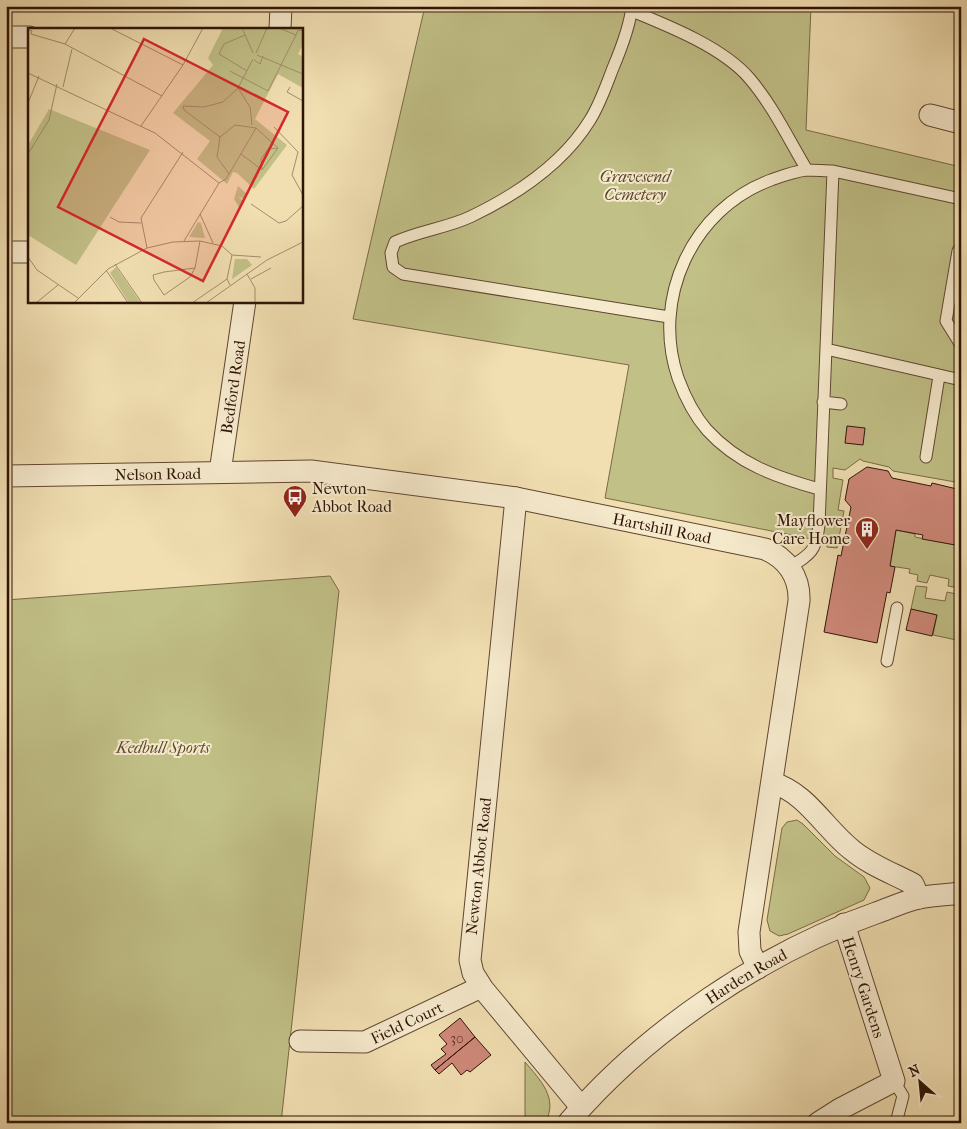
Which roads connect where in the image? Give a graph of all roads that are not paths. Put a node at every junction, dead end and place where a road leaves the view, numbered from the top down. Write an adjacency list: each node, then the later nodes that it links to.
1 (282, 6): 3 (street)
2 (632, 8): 8 (lane); 15 (lane)
3 (280, 28)
4 (6, 37): 5 (street)
5 (28, 37)
6 (930, 115): 7 (street)
7 (961, 123)
8 (807, 170): 9 (lane); 15 (lane)
9 (833, 171): 10 (lane); 17 (lane)
10 (961, 199)
11 (961, 247): 16 (lane)
12 (6, 252): 13 (street)
13 (28, 252)
14 (245, 302): 24 (street, Bedford Road)
15 (669, 317): 26 (lane)
16 (961, 345)
17 (826, 349): 18 (lane); 20 (lane)
18 (939, 376): 19 (lane); 22 (lane)
19 (961, 380)
20 (823, 402): 21 (lane); 26 (lane)
21 (841, 404)
22 (926, 457)
23 (311, 471): 24 (street, Nelson Road); 27 (street, Hartshill Road)
24 (220, 472): 25 (street, Nelson Road)
25 (6, 476)
26 (819, 489): 28 (lane)
27 (516, 498): 28 (street, Hartshill Road); 36 (street, Newton Abbot Road)
28 (790, 567): 31 (street)
29 (897, 608): 30 (lane)
30 (887, 661)
31 (773, 783): 33 (street); 35 (street)
32 (961, 893): 33 (street, Harden Road)
33 (919, 898): 34 (street, Harden Road)
34 (844, 924): 35 (street, Harden Road); 38 (street, Henry Gardens)
35 (758, 968): 39 (street, Harden Road)
36 (481, 987): 37 (street, Field Court); 39 (street, Newton Abbot Road)
37 (300, 1041)
38 (894, 1081): 40 (street); 41 (lane)
39 (575, 1115)
40 (818, 1123)
41 (896, 1123)

